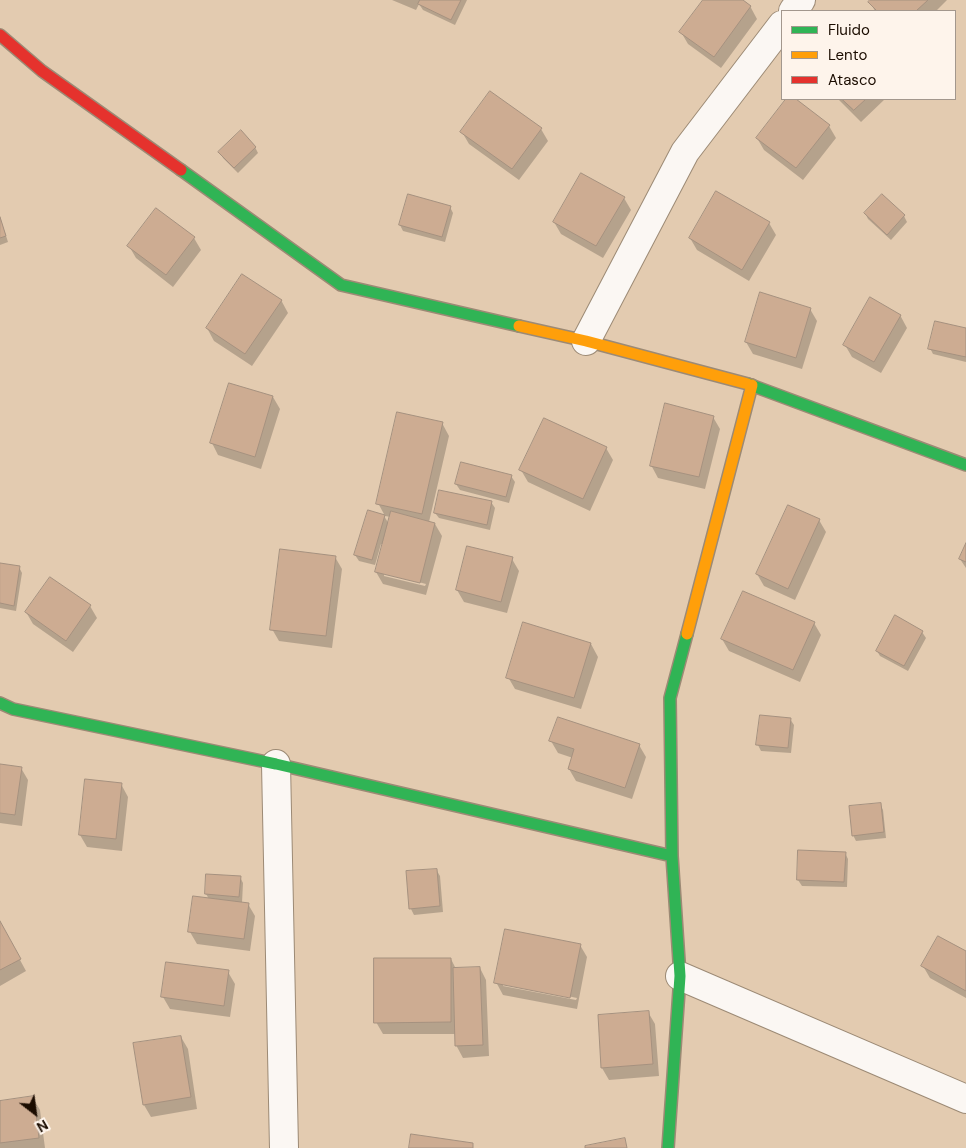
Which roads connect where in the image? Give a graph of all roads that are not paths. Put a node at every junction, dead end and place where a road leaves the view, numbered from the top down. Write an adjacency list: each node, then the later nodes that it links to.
1 (801, 0): 2 (street)
2 (793, 10)
3 (781, 26): 5 (street)
4 (0, 35): 5 (street)
5 (586, 341): 6 (street)
6 (752, 385): 7 (street); 10 (street)
7 (966, 464)
8 (0, 703): 9 (street)
9 (276, 764): 10 (street); 13 (street)
10 (672, 856): 11 (street)
11 (680, 976): 12 (street); 14 (street)
12 (966, 1099)
13 (284, 1148)
14 (668, 1148)

